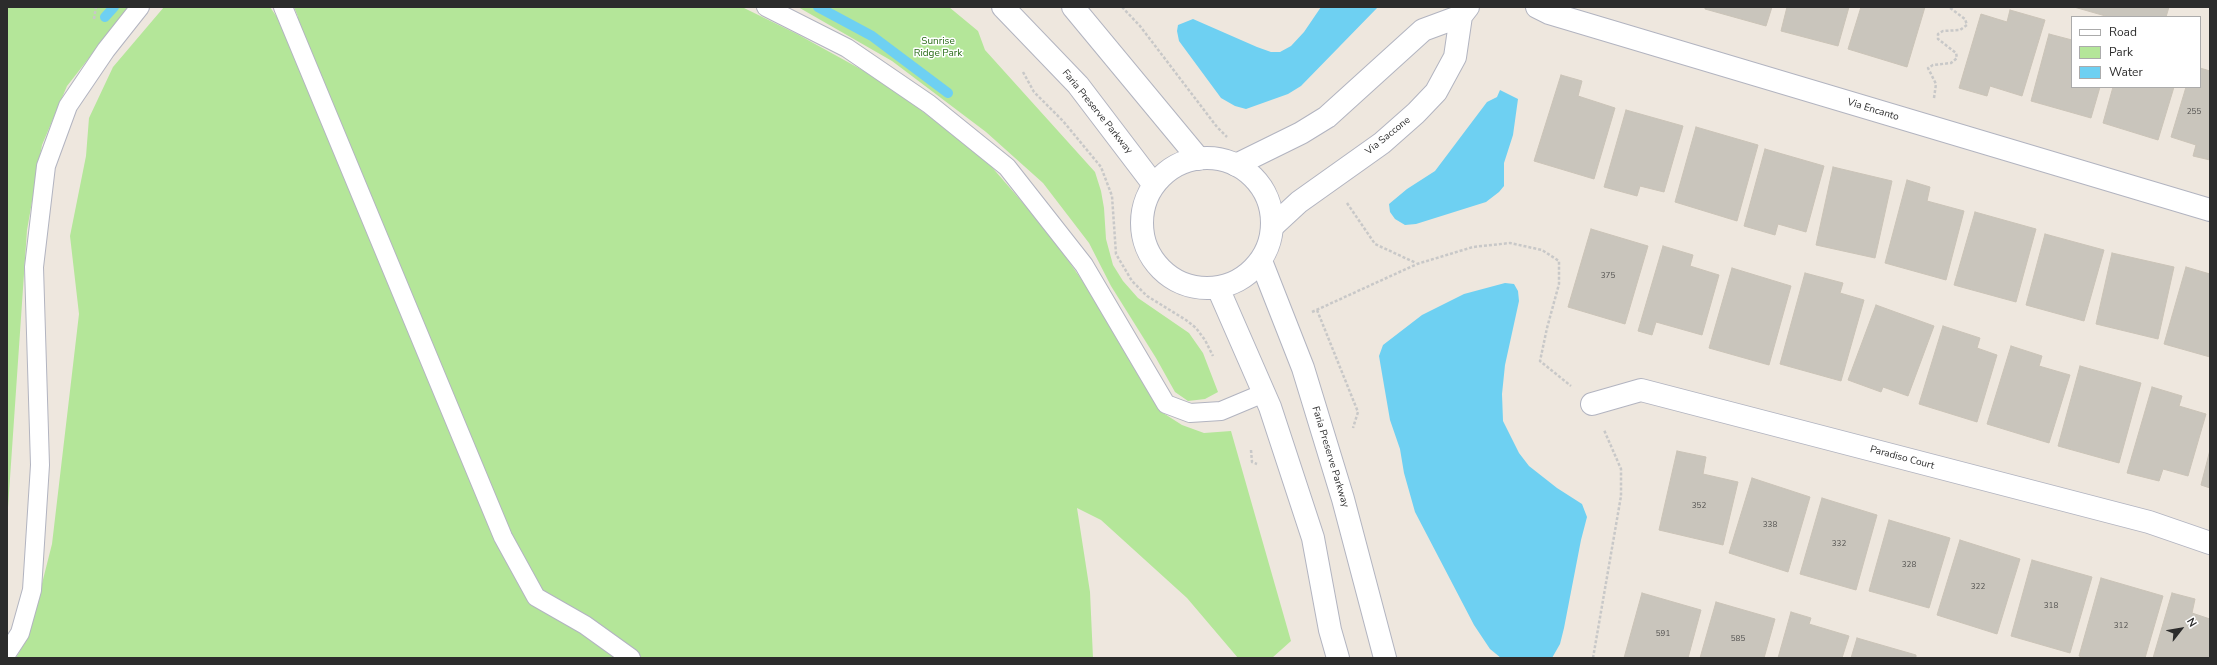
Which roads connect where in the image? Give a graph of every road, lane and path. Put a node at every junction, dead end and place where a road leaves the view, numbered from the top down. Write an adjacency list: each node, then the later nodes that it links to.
1 (140, 7): 29 (lane)
2 (283, 7): 30 (lane)
3 (766, 7): 24 (lane)
4 (1003, 7): 15 (street, Faria Preserve Parkway)
5 (1073, 7): 13 (street)
6 (1122, 7): 12 (path)
7 (1536, 7): 11 (street, Via Encanto)
8 (1949, 7): 11 (path)
9 (1465, 12): 14 (street, Via Saccone); 18 (street, Via Saccone)
10 (1034, 92): 23 (path)
11 (1928, 126): 17 (street, Via Encanto)
12 (1229, 138)
13 (1199, 159): 14 (street); 15 (street)
14 (1236, 165): 18 (street)
15 (1154, 185): 21 (street)
16 (1345, 200): 20 (path)
17 (2210, 210)
18 (1272, 227): 19 (street)
19 (1261, 261): 21 (street); 22 (street, Faria Preserve Parkway)
20 (1417, 264): 22 (path); 25 (path)
21 (1218, 288): 24 (street)
22 (1286, 324): 32 (street, Faria Preserve Parkway)
23 (1214, 358)
24 (1264, 393): 31 (street)
25 (1592, 404): 28 (street, Paradiso Court); 33 (path)
26 (1251, 447): 27 (path)
27 (1252, 462)
28 (2210, 543)
29 (7, 653)
30 (631, 658)
31 (1338, 658)
32 (1385, 658)
33 (1593, 658)

